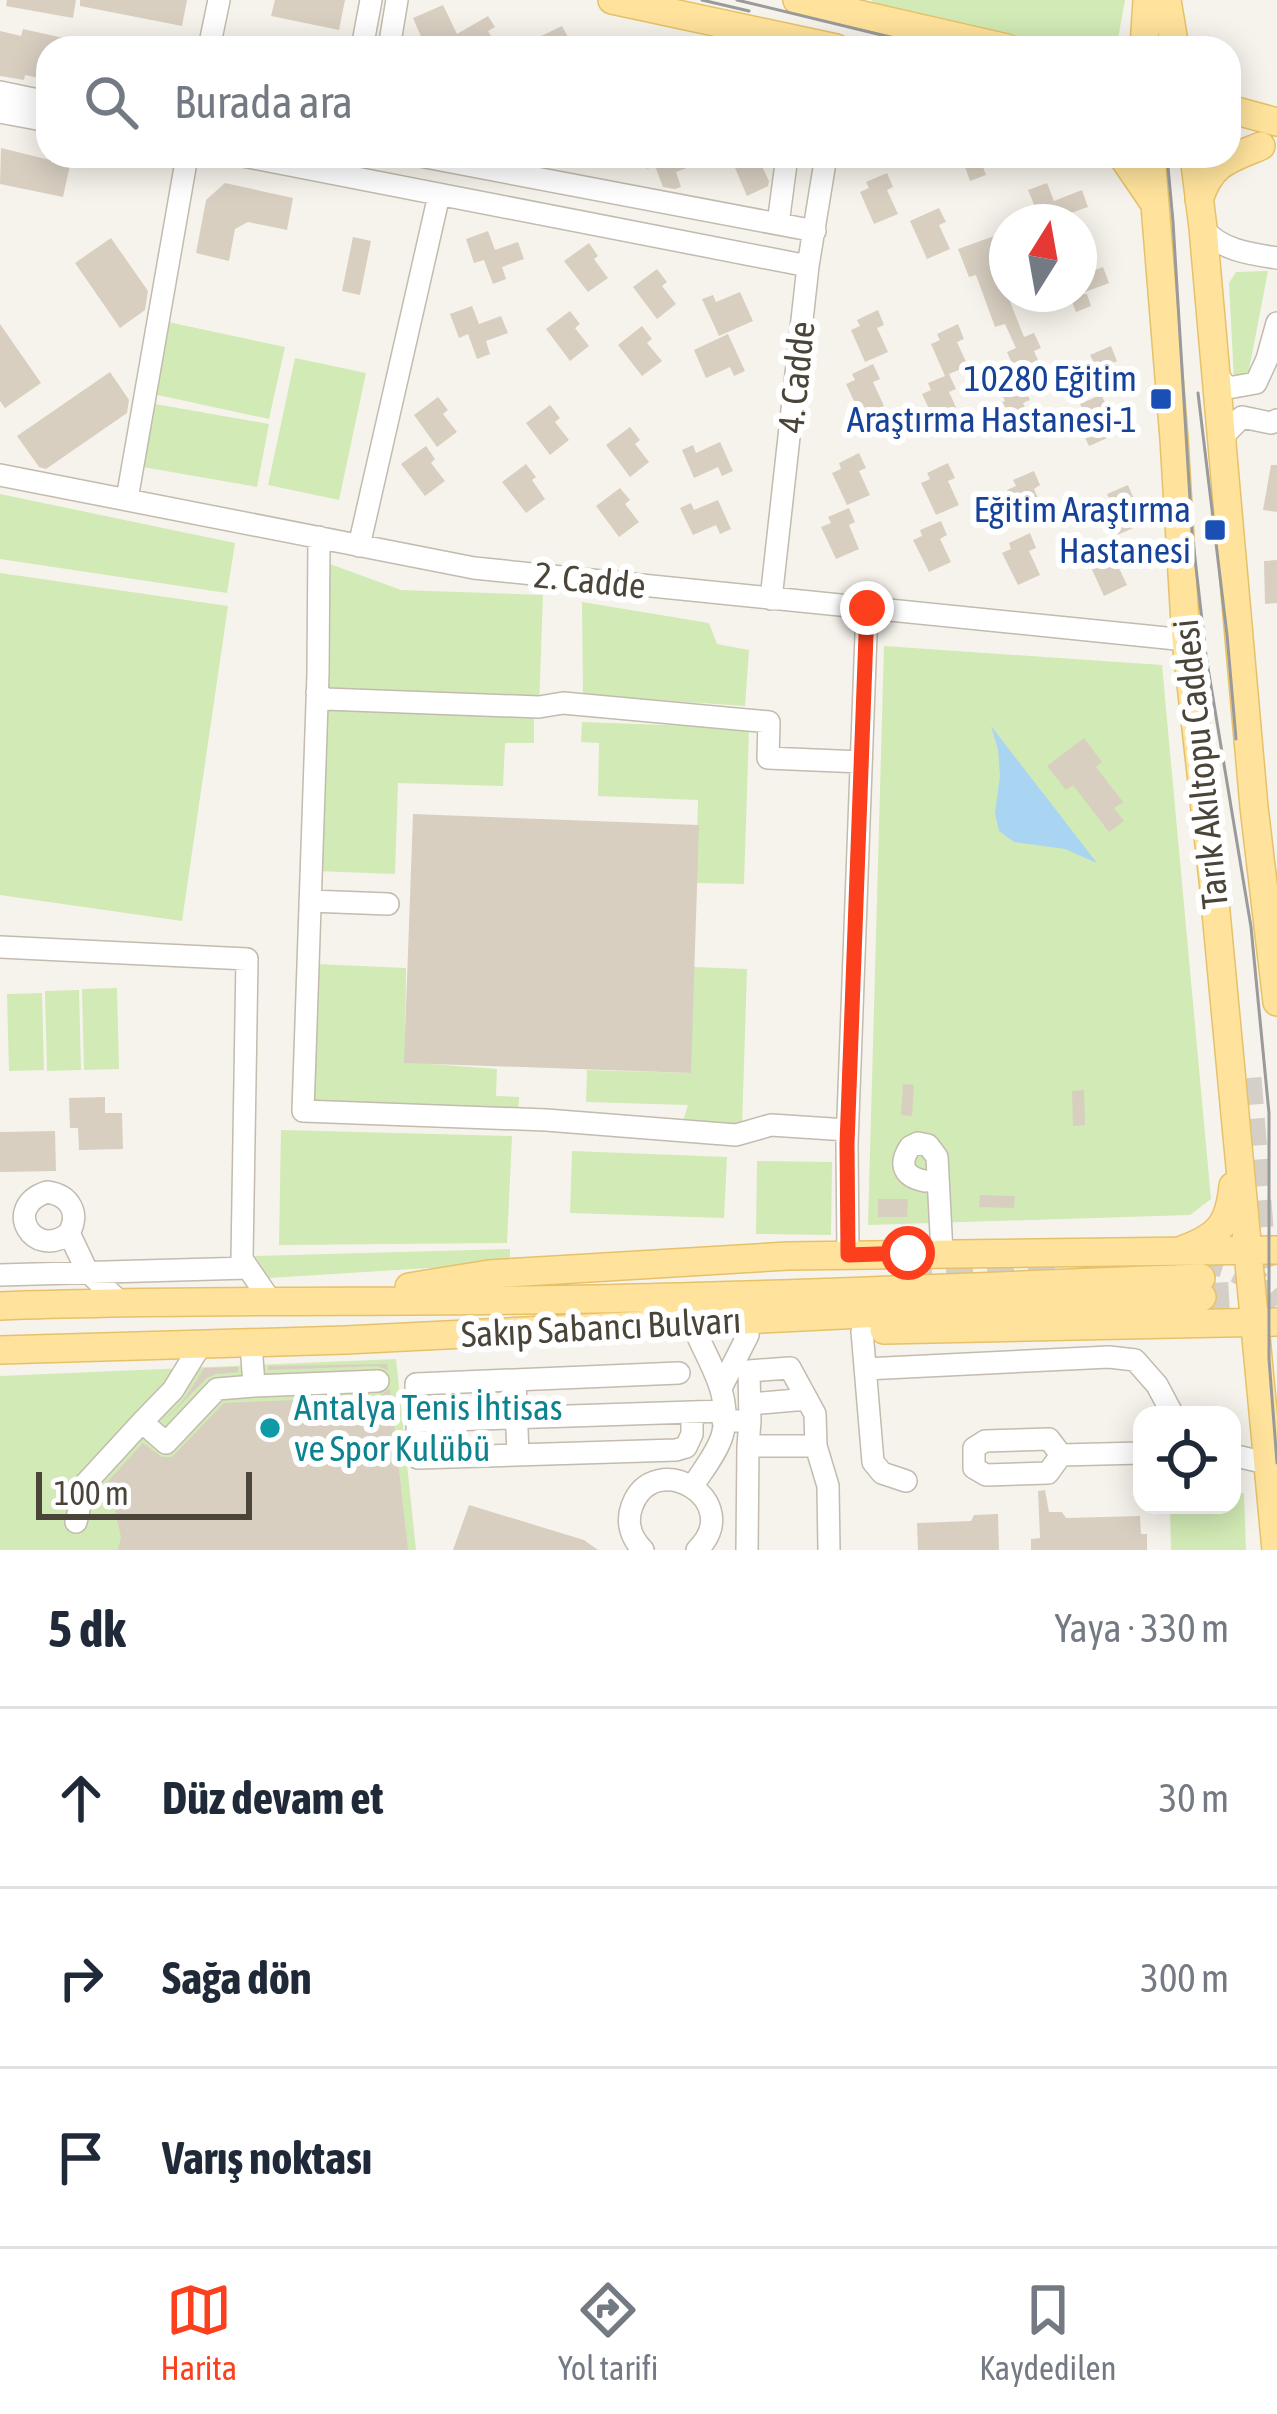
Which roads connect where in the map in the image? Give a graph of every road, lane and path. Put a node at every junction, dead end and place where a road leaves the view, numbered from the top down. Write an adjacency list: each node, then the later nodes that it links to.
1 (219, 0): 8 (street)
2 (371, 0): 9 (street)
3 (397, 0): 10 (street)
4 (612, 0): 11 (main road)
5 (797, 0): 7 (main road)
6 (1153, 3): 14 (main road); 15 (main road); 16 (main road)
7 (847, 6): 12 (street); 13 (main road)
8 (211, 36)
9 (364, 36)
10 (390, 36)
11 (782, 36)
12 (841, 36)
13 (961, 36)
14 (1134, 36)
15 (1146, 36)
16 (1168, 36)
17 (0, 92): 18 (street)
18 (36, 100)
19 (0, 112): 20 (street)
20 (36, 119)
21 (185, 168): 44 (street)
22 (349, 168): 30 (street)
23 (483, 168): 33 (street)
24 (785, 168): 33 (street)
25 (824, 168): 34 (street, 4. Cadde)
26 (1130, 168): 31 (main road)
27 (1151, 168): 31 (main road, Tarık Akıltopu Caddesi)
28 (1195, 168): 32 (main road, Tarık Akıltopu Caddesi)
29 (1216, 168): 32 (main road)
30 (439, 195): 37 (street); 46 (street)
31 (1155, 204): 49 (main road, Tarık Akıltopu Caddesi)
32 (1201, 214): 35 (street); 38 (main road, Tarık Akıltopu Caddesi)
33 (778, 224): 34 (street)
34 (815, 231): 37 (street, 4. Cadde)
35 (1250, 254): 36 (street); 38 (street)
36 (1277, 258)
37 (808, 266): 47 (street, 4. Cadde)
38 (1207, 287): 40 (main road, Tarık Akıltopu Caddesi)
39 (1277, 323): 40 (street)
40 (1214, 372): 42 (main road, Tarık Akıltopu Caddesi)
41 (1277, 419): 42 (street)
42 (1222, 465): 53 (main road, Tarık Akıltopu Caddesi)
43 (0, 475): 44 (street, 2. Cadde)
44 (127, 499): 45 (street, 2. Cadde)
45 (319, 537): 46 (street, 2. Cadde); 50 (street)
46 (359, 546): 47 (street, 2. Cadde)
47 (770, 599): 48 (street, 2. Cadde)
48 (867, 608): 49 (street, 2. Cadde); 52 (street)
49 (1186, 640): 51 (main road, Tarık Akıltopu Caddesi)
50 (317, 692): 52 (street); 55 (street)
51 (1191, 694): 60 (main road); 62 (main road, Tarık Akıltopu Caddesi)
52 (861, 762): 61 (street)
53 (1254, 807): 54 (street); 57 (main road, Tarık Akıltopu Caddesi)
54 (1277, 828)
55 (310, 901): 56 (street); 61 (street)
56 (388, 904)
57 (1273, 916): 59 (main road, Tarık Akıltopu Caddesi)
58 (0, 947): 70 (street)
59 (1277, 1002)
60 (1248, 1078)
61 (848, 1130): 69 (street)
62 (1238, 1140): 66 (main road, Tarık Akıltopu Caddesi); 68 (main road)
63 (925, 1181): 67 (street)
64 (70, 1233): 71 (street)
65 (1277, 1250): 66 (main road)
66 (1247, 1251): 68 (main road); 79 (main road, Tarık Akıltopu Caddesi)
67 (942, 1253): 68 (main road); 69 (main road)
68 (1174, 1253)
69 (848, 1255): 74 (main road)
70 (248, 1268): 71 (street); 76 (street)
71 (87, 1271): 73 (street); 75 (street); 77 (street)
72 (905, 1272): 74 (main road)
73 (0, 1275)
74 (368, 1294): 76 (main road)
75 (120, 1301): 76 (main road, Sakıp Sabancı Bulvarı); 77 (main road, Sakıp Sabancı Bulvarı)
76 (285, 1303): 83 (main road, Sakıp Sabancı Bulvarı)
77 (60, 1304): 78 (main road, Sakıp Sabancı Bulvarı)
78 (0, 1306)
79 (1266, 1322): 80 (main road); 101 (main road)
80 (862, 1330): 81 (main road); 87 (street)
81 (748, 1335): 82 (main road); 92 (street)
82 (698, 1337): 83 (main road); 92 (street)
83 (346, 1340): 85 (main road, Sakıp Sabancı Bulvarı)
84 (202, 1343): 85 (main road, Sakıp Sabancı Bulvarı); 86 (main road, Sakıp Sabancı Bulvarı); 100 (street)
85 (251, 1343): 91 (street)
86 (0, 1350)
87 (865, 1369): 94 (street); 110 (street)
88 (679, 1373): 89 (street)
89 (514, 1380): 98 (street); 99 (street)
90 (379, 1381): 91 (street)
91 (254, 1386): 100 (street)
92 (722, 1386): 97 (street)
93 (807, 1399): 96 (street); 96 (street); 104 (street)
94 (1168, 1406)
95 (692, 1412): 97 (street); 98 (street); 106 (street)
96 (750, 1412): 97 (street); 103 (street)
97 (723, 1416): 111 (street)
98 (516, 1418): 99 (street); 106 (street)
99 (417, 1421): 106 (street)
100 (142, 1422): 112 (street)
101 (1264, 1430): 102 (street); 109 (main road)
102 (1241, 1439)
103 (748, 1446): 104 (street); 115 (street)
104 (815, 1446): 116 (street)
105 (1133, 1453): 107 (street)
106 (518, 1455)
107 (1061, 1455)
108 (1241, 1457): 109 (street)
109 (1266, 1462): 117 (main road)
110 (906, 1481)
111 (693, 1486): 113 (street); 114 (street)
112 (76, 1522)
113 (644, 1550)
114 (697, 1550)
115 (747, 1550)
116 (829, 1550)
117 (1276, 1550)

